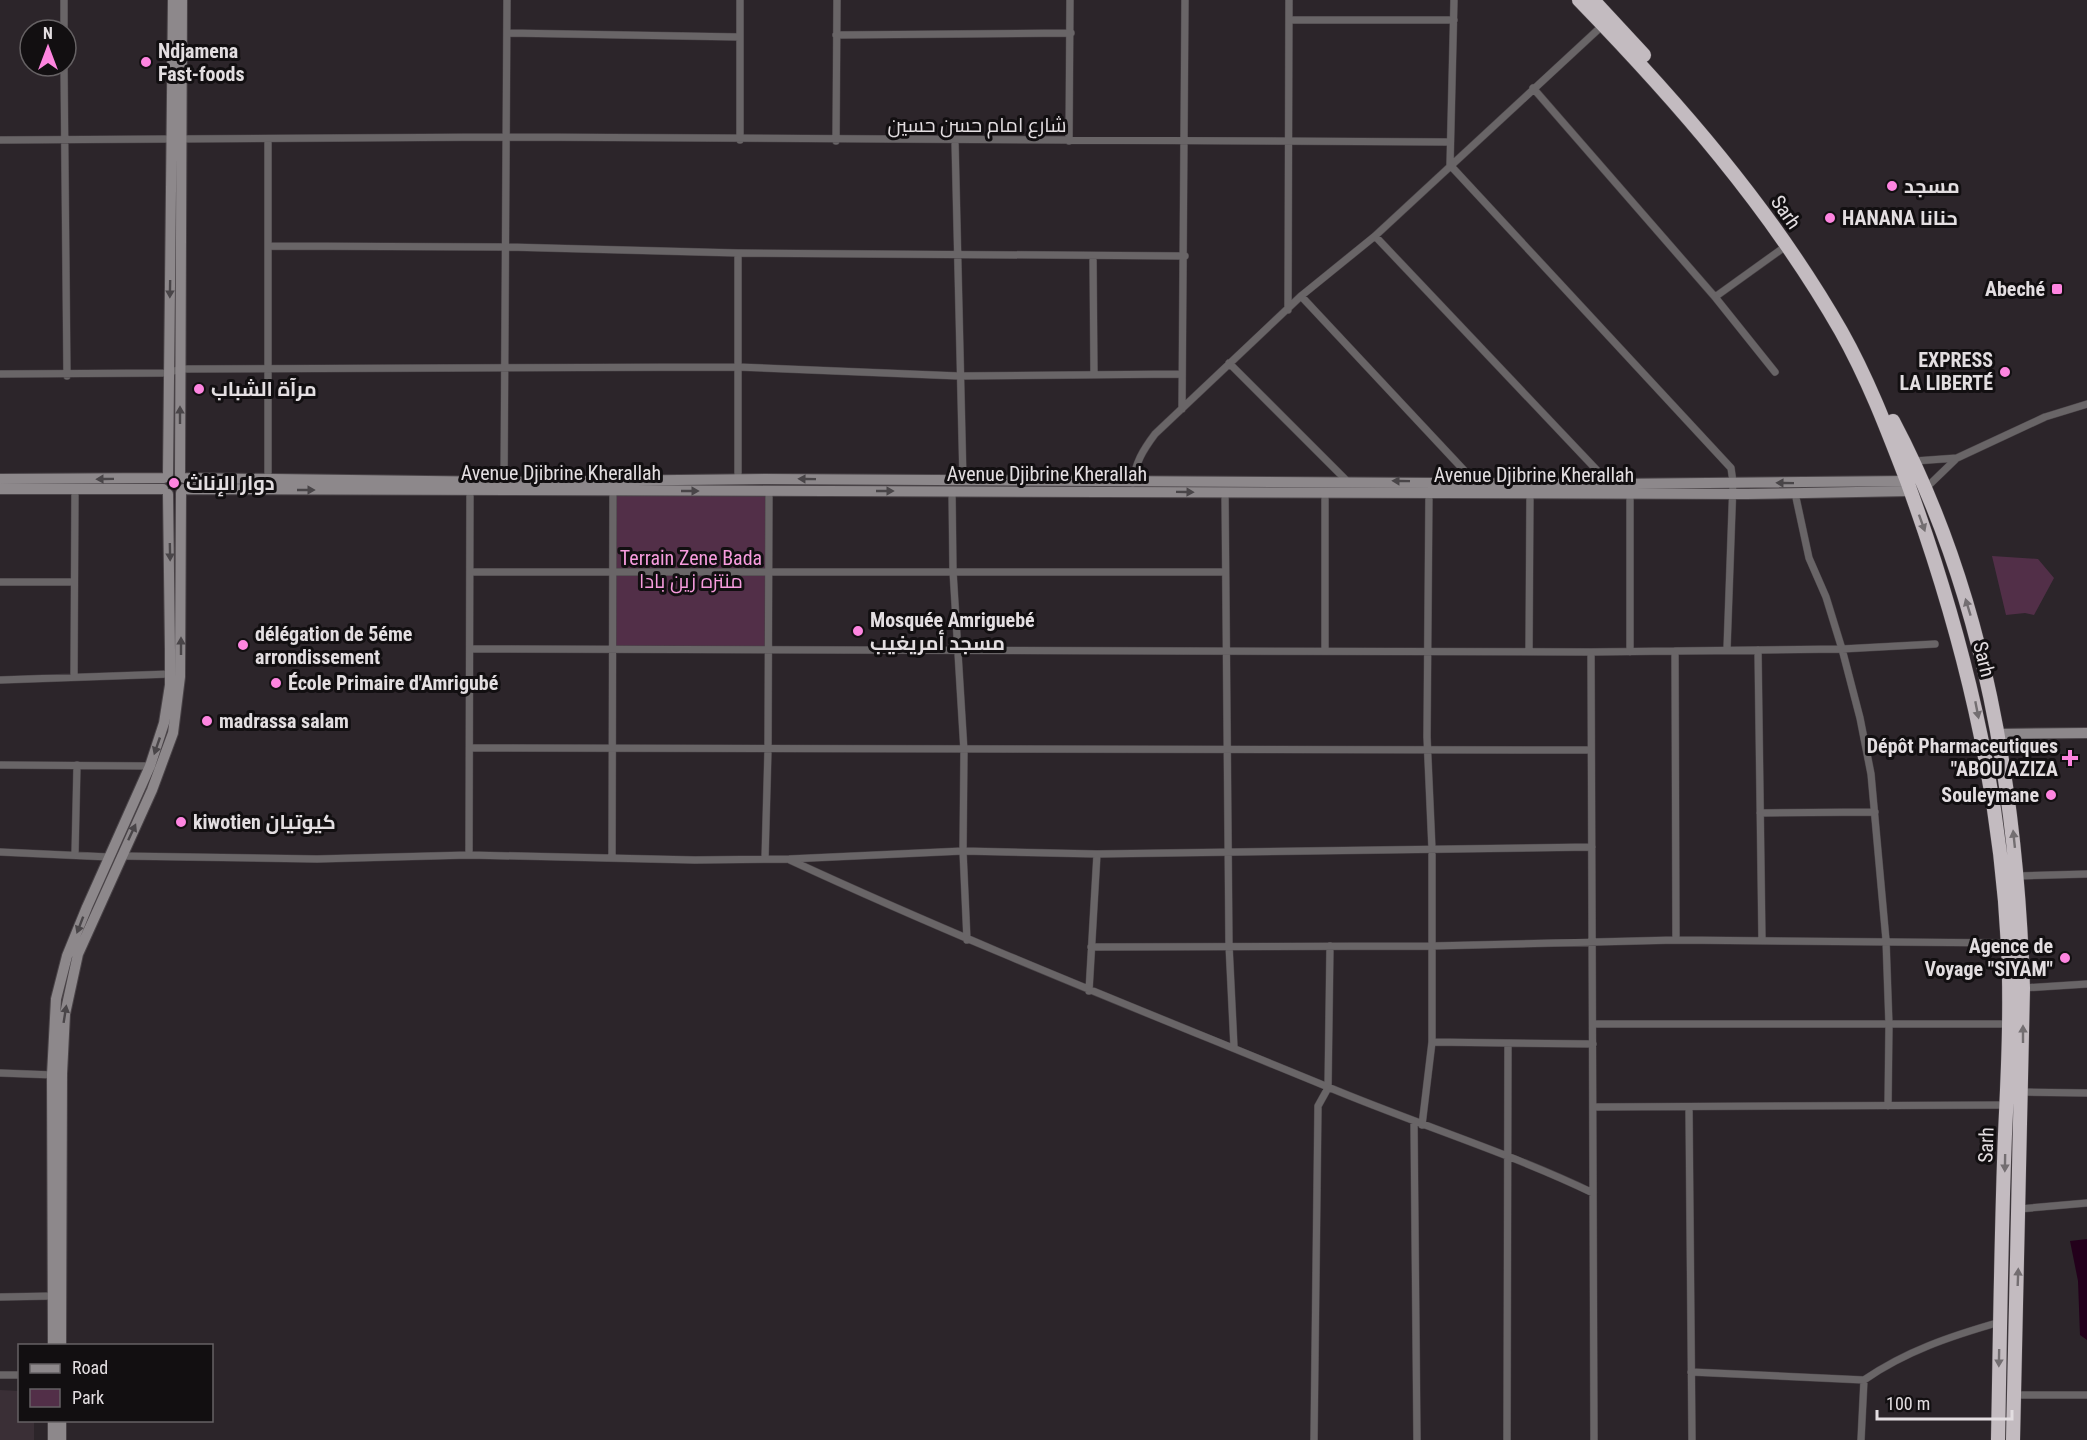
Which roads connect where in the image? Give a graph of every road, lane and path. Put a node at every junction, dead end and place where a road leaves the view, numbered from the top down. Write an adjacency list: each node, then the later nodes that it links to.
1 (64, 0): 13 (street)
2 (173, 0): 25 (street)
3 (182, 0): 25 (street)
4 (507, 0): 17 (street)
5 (740, 0): 20 (street)
6 (837, 0): 19 (street)
7 (1070, 0): 18 (street)
8 (1185, 0): 32 (street)
9 (1289, 0): 14 (street)
10 (1454, 0): 15 (street)
11 (1579, 0): 16 (highway, Sarh)
12 (1593, 0): 62 (highway, Sarh)
13 (64, 18)
14 (1289, 20): 15 (street); 34 (street)
15 (1454, 20): 33 (street)
16 (1603, 25): 22 (street); 38 (highway, Sarh)
17 (507, 33): 20 (street); 23 (street)
18 (1071, 33): 19 (street); 31 (street)
19 (836, 35): 29 (street)
20 (740, 37): 27 (street)
21 (64, 78): 28 (street)
22 (1533, 88): 35 (street); 45 (street)
23 (506, 137): 26 (street, شارع امام حسن حسين); 27 (street, شارع امام حسن حسين); 39 (street)
24 (0, 140): 28 (street, شارع امام حسن حسين)
25 (177, 140): 26 (street, شارع امام حسن حسين); 28 (street, شارع امام حسن حسين); 50 (street); 53 (street, one-way to 53)
26 (268, 140): 37 (street)
27 (740, 140): 29 (street, شارع امام حسن حسين)
28 (63, 141): 57 (street)
29 (836, 141): 30 (street, شارع امام حسن حسين)
30 (955, 141): 31 (street, شارع امام حسن حسين); 41 (street)
31 (1070, 141): 32 (street, شارع امام حسن حسين)
32 (1185, 142): 34 (street, شارع امام حسن حسين); 43 (street)
33 (1449, 142): 34 (street, شارع امام حسن حسين); 35 (street)
34 (1288, 143): 46 (street)
35 (1450, 165): 36 (street); 75 (street)
36 (1375, 236): 44 (street); 71 (street)
37 (268, 246): 39 (street); 51 (street)
38 (1786, 246): 45 (street); 72 (highway, Sarh)
39 (505, 247): 40 (street); 49 (street)
40 (738, 254): 41 (street); 48 (street)
41 (956, 255): 42 (street); 58 (street)
42 (1093, 256): 43 (street); 56 (street)
43 (1185, 256): 54 (street)
44 (1302, 296): 46 (street); 68 (street)
45 (1715, 297): 52 (street)
46 (1288, 310): 47 (street)
47 (1229, 363): 60 (street); 67 (street)
48 (737, 367): 49 (street); 58 (street); 64 (street)
49 (504, 368): 51 (street); 73 (street)
50 (180, 369): 51 (street); 53 (street); 70 (street, one-way to 50)
51 (268, 369): 65 (street)
52 (1775, 372)
53 (168, 374): 57 (street); 69 (street)
54 (1182, 374): 56 (street); 60 (street)
55 (0, 375): 57 (street)
56 (1094, 375): 58 (street)
57 (68, 376)
58 (959, 376): 66 (street)
59 (2087, 404): 61 (street)
60 (1182, 409): 74 (street)
61 (1957, 458): 62 (street); 76 (street)
62 (1915, 461): 76 (highway, Sarh)
63 (0, 479): 69 (street, one-way to 63)
64 (738, 479): 66 (street, Avenue Djibrine Kherallah, one-way to 64); 73 (street, Avenue Djibrine Kherallah)
65 (268, 480): 70 (street, Avenue Djibrine Kherallah); 73 (street, Avenue Djibrine Kherallah)
66 (963, 480): 74 (street, Avenue Djibrine Kherallah)
67 (1347, 481): 68 (street, Avenue Djibrine Kherallah, one-way to 67); 74 (street, Avenue Djibrine Kherallah)
68 (1475, 482): 71 (street, Avenue Djibrine Kherallah)
69 (166, 484): 70 (street); 70 (street); 78 (street); 111 (street, one-way to 111)
70 (182, 484): 81 (street, Avenue Djibrine Kherallah, one-way to 81); 136 (street, one-way to 70)
71 (1610, 484): 75 (street, Avenue Djibrine Kherallah)
72 (1909, 486): 75 (street, Avenue Djibrine Kherallah, one-way to 75); 88 (street, Avenue Djibrine Kherallah); 147 (highway, Sarh, one-way to 147)
73 (504, 487): 79 (street, Avenue Djibrine Kherallah); 81 (street, Avenue Djibrine Kherallah)
74 (1133, 487): 82 (street, Avenue Djibrine Kherallah); 83 (street, Avenue Djibrine Kherallah, one-way to 83)
75 (1733, 487): 87 (street, Avenue Djibrine Kherallah); 88 (street, Avenue Djibrine Kherallah); 102 (street)
76 (1926, 488): 115 (highway, Sarh, one-way to 76)
77 (0, 489): 78 (street)
78 (75, 489): 95 (street)
79 (613, 490): 80 (street, Avenue Djibrine Kherallah, one-way to 80); 92 (street)
80 (769, 490): 82 (street, Avenue Djibrine Kherallah, one-way to 82); 89 (street)
81 (470, 491): 91 (street)
82 (952, 491): 90 (street)
83 (1225, 492): 84 (street, Avenue Djibrine Kherallah); 93 (street)
84 (1325, 492): 85 (street, Avenue Djibrine Kherallah); 101 (street)
85 (1429, 492): 86 (street, Avenue Djibrine Kherallah); 104 (street)
86 (1530, 492): 87 (street, Avenue Djibrine Kherallah); 108 (street)
87 (1630, 493): 110 (street)
88 (1795, 493): 100 (street)
89 (770, 571): 90 (street); 92 (street); 97 (street)
90 (953, 571): 93 (street); 106 (street)
91 (472, 572): 92 (street); 98 (street)
92 (613, 572): 99 (street)
93 (1224, 572): 107 (street)
94 (0, 582): 95 (street)
95 (74, 582): 112 (street)
96 (1935, 644): 100 (street)
97 (768, 648): 99 (street); 106 (street); 120 (street)
98 (471, 649): 99 (street); 116 (street)
99 (613, 649): 117 (street)
100 (1842, 649): 103 (street); 126 (street)
101 (1325, 650): 104 (street); 107 (street)
102 (1727, 650): 103 (street); 105 (street)
103 (1758, 650): 127 (street)
104 (1428, 651): 108 (street); 119 (street)
105 (1675, 651): 110 (street); 143 (street)
106 (958, 652): 107 (street); 122 (street)
107 (1227, 652): 118 (street)
108 (1529, 652): 109 (street)
109 (1591, 652): 110 (street); 121 (street)
110 (1630, 652)
111 (170, 674): 112 (street); 125 (street, one-way to 125)
112 (74, 677): 113 (street)
113 (0, 680)
114 (2087, 733): 115 (street)
115 (1997, 734): 141 (highway, Sarh, one-way to 115)
116 (471, 748): 117 (street); 134 (street)
117 (614, 749): 120 (street); 137 (street)
118 (1228, 749): 119 (street); 122 (street); 132 (street)
119 (1427, 749): 121 (street); 129 (street)
120 (768, 750): 122 (street); 138 (street)
121 (1591, 750): 128 (street)
122 (964, 751): 130 (street)
123 (0, 765): 124 (street)
124 (76, 765): 125 (street); 133 (street)
125 (150, 766): 136 (street)
126 (1875, 812): 127 (street); 144 (street)
127 (1760, 813): 145 (street)
128 (1592, 847): 129 (street); 146 (street)
129 (1432, 849): 132 (street); 150 (street)
130 (963, 851): 135 (street); 139 (street); 142 (street)
131 (0, 852): 133 (street)
132 (1228, 853): 135 (street); 148 (street)
133 (75, 854): 136 (street)
134 (469, 855): 136 (street); 137 (street)
135 (1096, 855): 151 (street)
136 (115, 857): 163 (street)
137 (612, 858): 138 (street)
138 (765, 859): 139 (street)
139 (789, 859): 142 (street)
140 (2087, 874): 141 (street)
141 (2018, 876): 153 (highway, Sarh)
142 (967, 940): 154 (street)
143 (1676, 940): 145 (street); 146 (street)
144 (1886, 940): 145 (street); 147 (street); 157 (street)
145 (1762, 941)
146 (1594, 942): 150 (street); 155 (street)
147 (2008, 943): 156 (highway, Sarh)
148 (1229, 945): 149 (street); 151 (street); 161 (street)
149 (1330, 946): 150 (street); 164 (street)
150 (1432, 946): 158 (street)
151 (1091, 947): 154 (street)
152 (2087, 984): 153 (street)
153 (2023, 988): 165 (highway, Sarh, one-way to 153)
154 (1089, 991): 161 (street)
155 (1593, 1024): 157 (street); 160 (street)
156 (2010, 1024): 157 (street); 167 (highway, Sarh)
157 (1889, 1025): 168 (street)
158 (1432, 1042): 159 (street); 172 (street)
159 (1508, 1044): 160 (street); 173 (street)
160 (1593, 1044): 169 (street)
161 (1234, 1047): 164 (street)
162 (0, 1073): 163 (street)
163 (57, 1074): 177 (street); 181 (street)
164 (1328, 1088): 171 (street); 193 (street)
165 (2023, 1092): 166 (street); 176 (highway, Sarh)
166 (2087, 1093)
167 (2007, 1105): 168 (street); 179 (highway, Sarh, one-way to 179)
168 (1888, 1106): 170 (street)
169 (1593, 1107): 170 (street); 174 (street)
170 (1689, 1108): 182 (street)
171 (1414, 1122): 172 (street); 194 (street)
172 (1422, 1125): 173 (street)
173 (1509, 1158): 174 (street); 190 (street)
174 (1593, 1193): 195 (street)
175 (2087, 1203): 176 (street)
176 (2019, 1209): 186 (highway, Sarh, one-way to 176)
177 (53, 1296): 178 (street); 180 (street)
178 (0, 1297)
179 (2000, 1322): 185 (street); 198 (highway, Sarh, one-way to 198)
180 (53, 1344)
181 (61, 1344)
182 (1691, 1372): 185 (street); 196 (street)
183 (0, 1375): 184 (street)
184 (18, 1375)
185 (1864, 1380): 197 (street)
186 (2014, 1395): 187 (street); 199 (highway, Sarh)
187 (2087, 1395)
188 (53, 1422): 191 (street)
189 (61, 1422): 192 (street)
190 (1506, 1439)
191 (53, 1440)
192 (61, 1440)
193 (1314, 1440)
194 (1417, 1440)
195 (1594, 1440)
196 (1692, 1440)
197 (1861, 1440)
198 (1998, 1440)
199 (2013, 1440)

